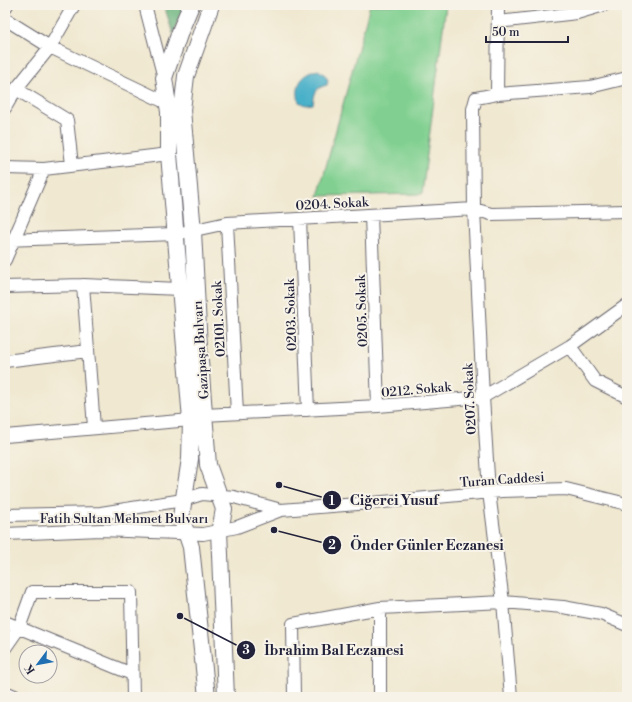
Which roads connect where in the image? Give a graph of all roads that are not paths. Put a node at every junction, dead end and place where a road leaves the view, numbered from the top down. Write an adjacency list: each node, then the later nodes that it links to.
1 (7, 5): 8 (street)
2 (74, 5): 11 (street)
3 (145, 5): 12 (street)
4 (191, 5): 12 (main road, Gazipaşa Bulvarı)
5 (212, 5): 27 (main road, Gazipaşa Bulvarı)
6 (498, 5): 10 (street)
7 (604, 5): 10 (street)
8 (5, 8)
9 (5, 19): 11 (street)
10 (498, 22): 15 (street)
11 (50, 47): 14 (street); 16 (street)
12 (164, 78): 16 (main road, Gazipaşa Bulvarı)
13 (627, 78): 15 (street)
14 (16, 89): 17 (street); 19 (street)
15 (498, 94): 22 (street, 0207. Sokak)
16 (167, 103): 18 (main road, Gazipaşa Bulvarı)
17 (5, 108)
18 (169, 154): 19 (street); 28 (main road, Gazipaşa Bulvarı)
19 (72, 165): 21 (street)
20 (5, 168): 21 (street)
21 (44, 169): 29 (street)
22 (474, 209): 23 (street, 0204. Sokak); 24 (street, 0204. Sokak); 38 (street, 0207. Sokak)
23 (627, 211)
24 (371, 215): 25 (street, 0204. Sokak); 40 (street, 0205. Sokak)
25 (300, 219): 26 (street, 0204. Sokak); 41 (street, 0203. Sokak)
26 (227, 223): 27 (street, 0204. Sokak); 42 (street, 02101. Sokak)
27 (193, 231): 28 (street, 0204. Sokak); 43 (main road, Gazipaşa Bulvarı)
28 (176, 234): 29 (street, 0204. Sokak); 33 (main road, Gazipaşa Bulvarı)
29 (10, 240): 30 (street)
30 (5, 260)
31 (83, 285): 32 (street); 33 (street); 36 (street)
32 (5, 287)
33 (180, 289): 43 (main road, Gazipaşa Bulvarı)
34 (627, 305): 35 (street, 0212. Sokak)
35 (570, 346): 38 (street, 0212. Sokak); 39 (street)
36 (88, 351): 37 (street); 44 (street)
37 (5, 361)
38 (483, 397): 40 (street, 0212. Sokak); 46 (street, 0207. Sokak)
39 (627, 397)
40 (378, 406): 41 (street, 0212. Sokak)
41 (308, 410): 42 (street, 0212. Sokak)
42 (237, 413): 43 (street, 0212. Sokak)
43 (198, 418): 44 (street, 0212. Sokak); 47 (main road, Gazipaşa Bulvarı); 48 (main road, Gazipaşa Bulvarı)
44 (94, 427): 45 (street, 0212. Sokak)
45 (5, 436)
46 (489, 492): 49 (street, Turan Caddesi); 50 (street, Turan Caddesi); 55 (street, 0207. Sokak)
47 (219, 496): 48 (street, Fatih Sultan Mehmet Bulvarı); 50 (street, Fatih Sultan Mehmet Bulvarı); 52 (main road, Gazipaşa Bulvarı)
48 (183, 500): 51 (street, Fatih Sultan Mehmet Bulvarı); 53 (main road, Gazipaşa Bulvarı)
49 (627, 504)
50 (281, 510): 52 (street, Fatih Sultan Mehmet Bulvarı)
51 (5, 516)
52 (219, 532): 53 (street, Fatih Sultan Mehmet Bulvarı); 66 (main road, Gazipaşa Bulvarı)
53 (185, 533): 54 (street, Fatih Sultan Mehmet Bulvarı); 65 (main road, Gazipaşa Bulvarı)
54 (5, 534)
55 (503, 602): 56 (street); 58 (street); 69 (street, 0207. Sokak)
56 (380, 608): 67 (street); 68 (street)
57 (5, 622): 59 (street)
58 (627, 625)
59 (19, 628): 60 (street); 61 (street); 61 (street)
60 (5, 648)
61 (132, 674): 64 (street)
62 (5, 692): 63 (street)
63 (18, 697)
64 (133, 697)
65 (207, 697)
66 (226, 697)
67 (294, 697)
68 (380, 697)
69 (511, 697)

